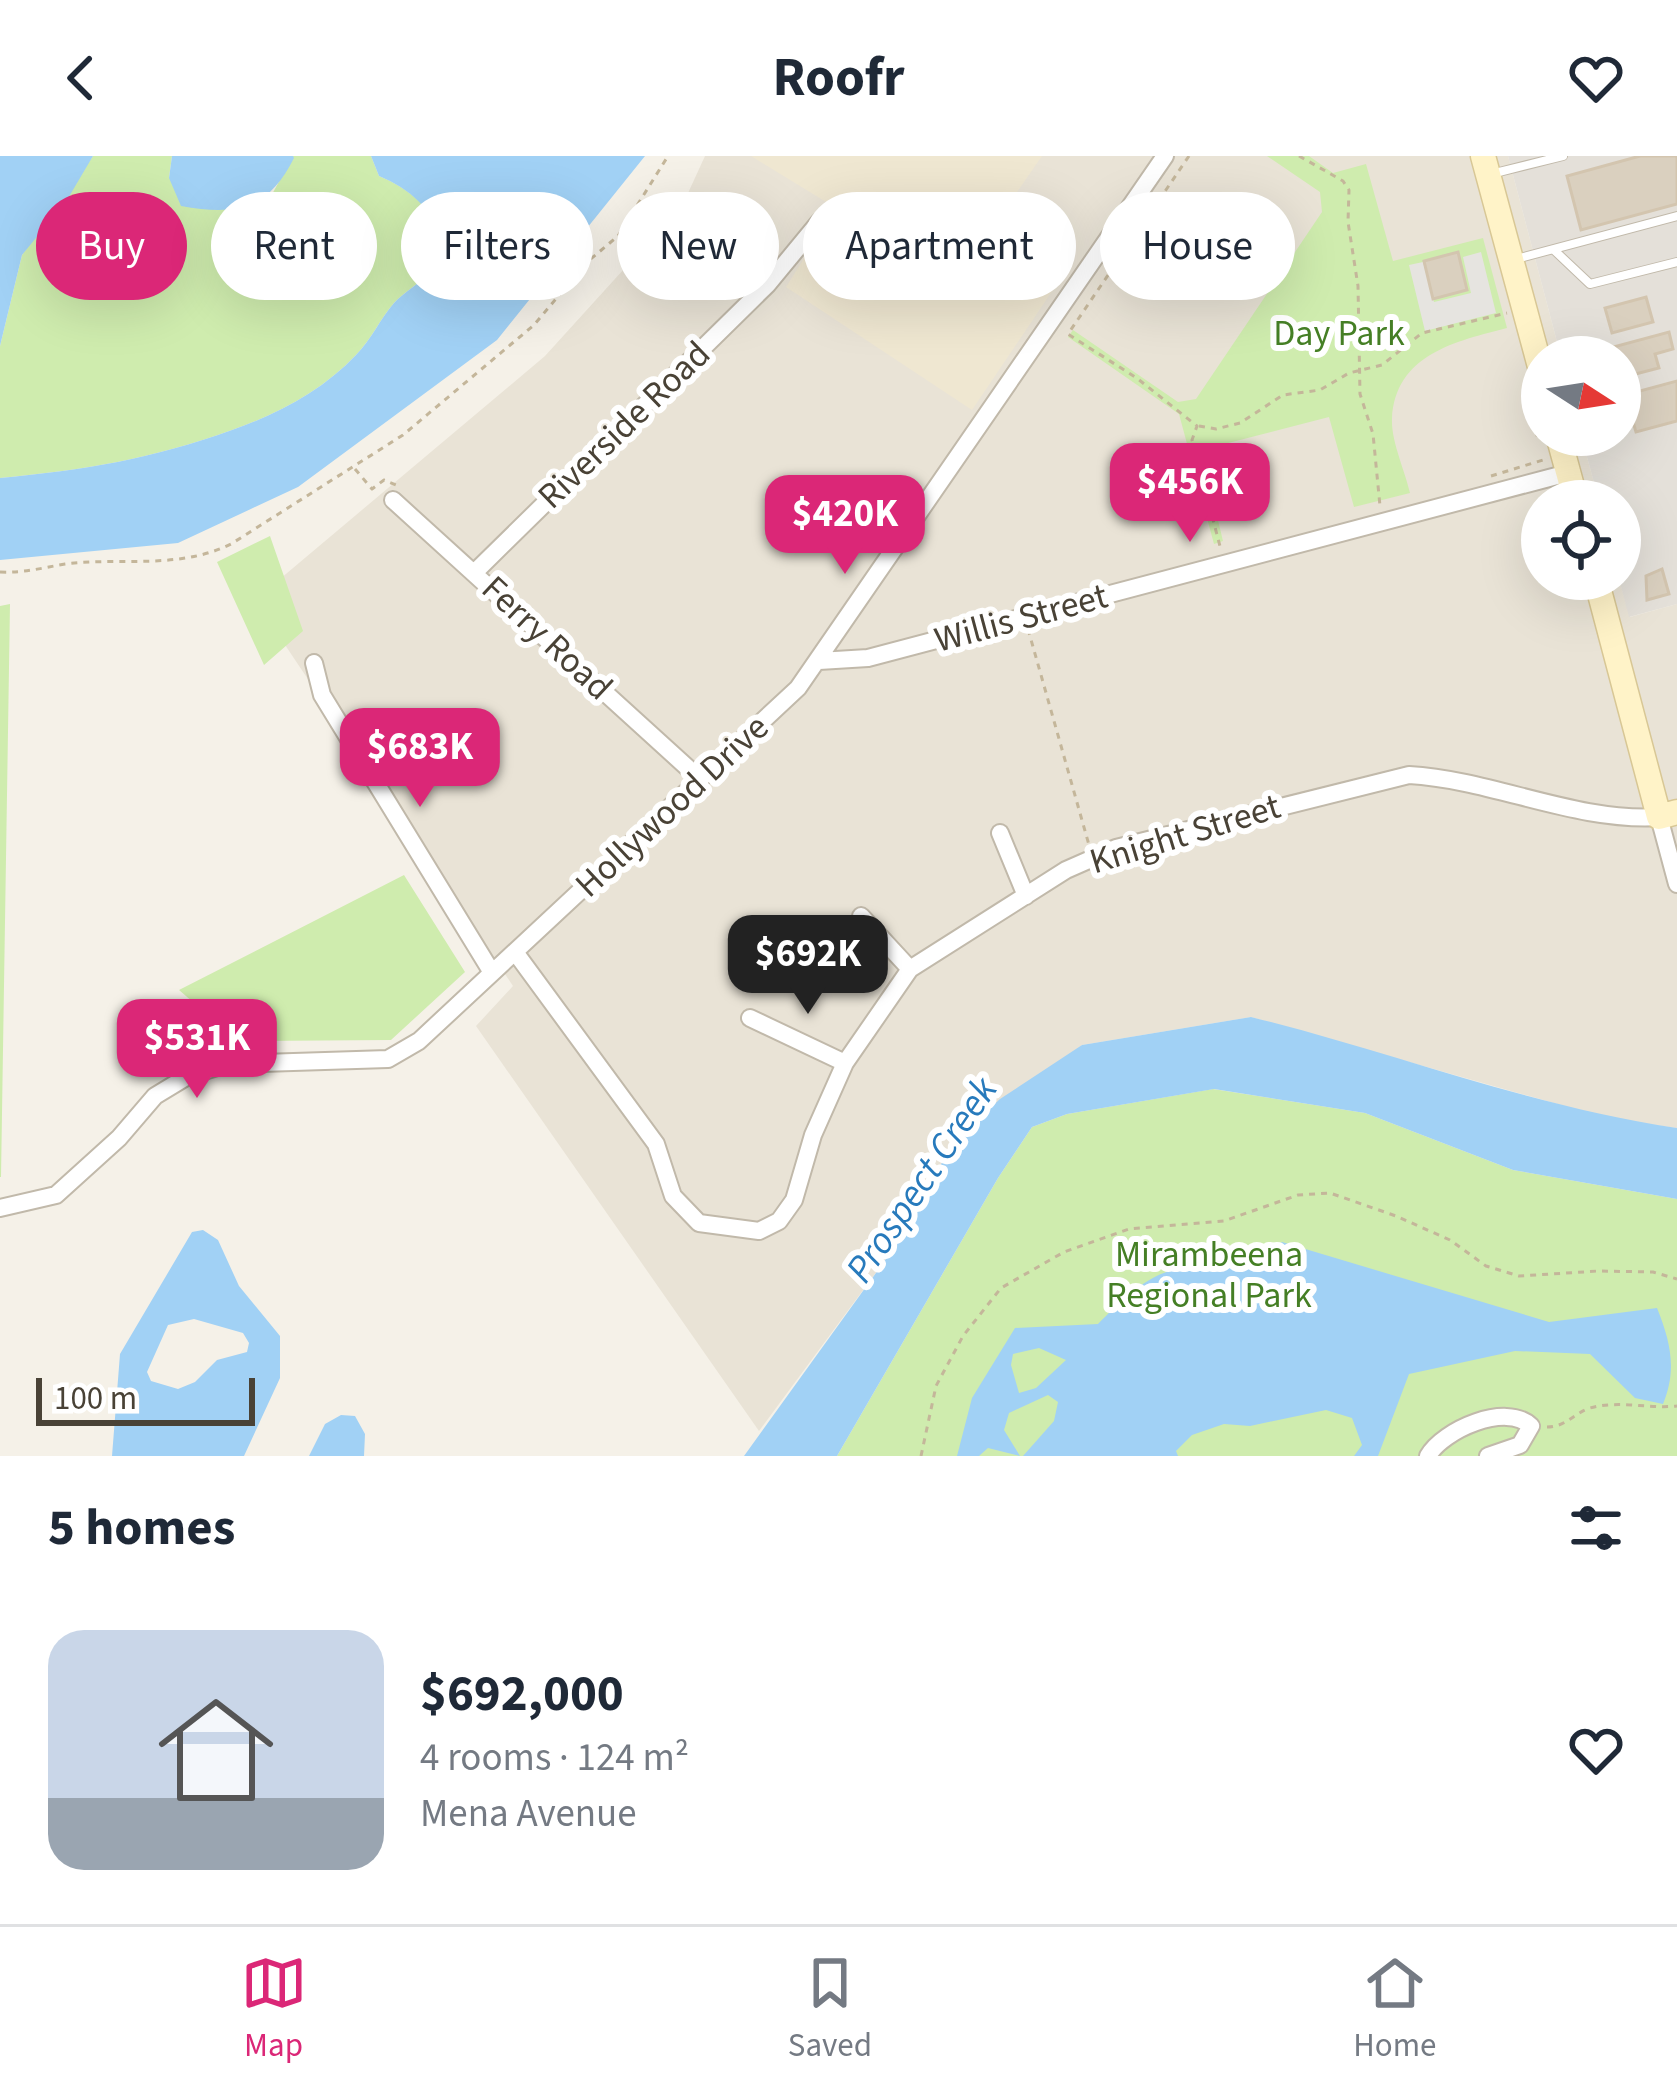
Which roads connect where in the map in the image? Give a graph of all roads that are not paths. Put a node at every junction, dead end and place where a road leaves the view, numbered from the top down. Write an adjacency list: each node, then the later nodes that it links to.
1 (1166, 156): 16 (street, Hollywood Drive)
2 (1563, 156): 3 (lane)
3 (1486, 165): 7 (street)
4 (1677, 216): 6 (lane)
5 (803, 241): 14 (street, Riverside Road)
6 (1553, 249): 7 (lane); 8 (lane)
7 (1511, 260): 9 (street)
8 (1677, 262)
9 (1532, 336)
10 (1564, 456): 11 (street)
11 (1568, 473): 12 (street); 16 (street, Willis Street)
12 (1570, 480)
13 (393, 500): 14 (street, Ferry Road)
14 (475, 572): 18 (street, Ferry Road)
15 (1602, 600): 19 (street)
16 (819, 661): 18 (street, Hollywood Drive)
17 (314, 663): 26 (street)
18 (700, 778): 24 (street, Hollywood Drive)
19 (1668, 815): 21 (street); 22 (street, Knight Street)
20 (1000, 833): 22 (street)
21 (1677, 884)
22 (1026, 896): 25 (street, Knight Street)
23 (861, 916): 25 (street)
24 (515, 952): 26 (street, Hollywood Drive); 28 (street, Knight Street)
25 (910, 969): 28 (street, Knight Street)
26 (491, 971): 29 (street, Hollywood Drive)
27 (749, 1018): 28 (street)
28 (845, 1063)
29 (0, 1208)
30 (1428, 1456): 31 (street)
31 (1488, 1456)

